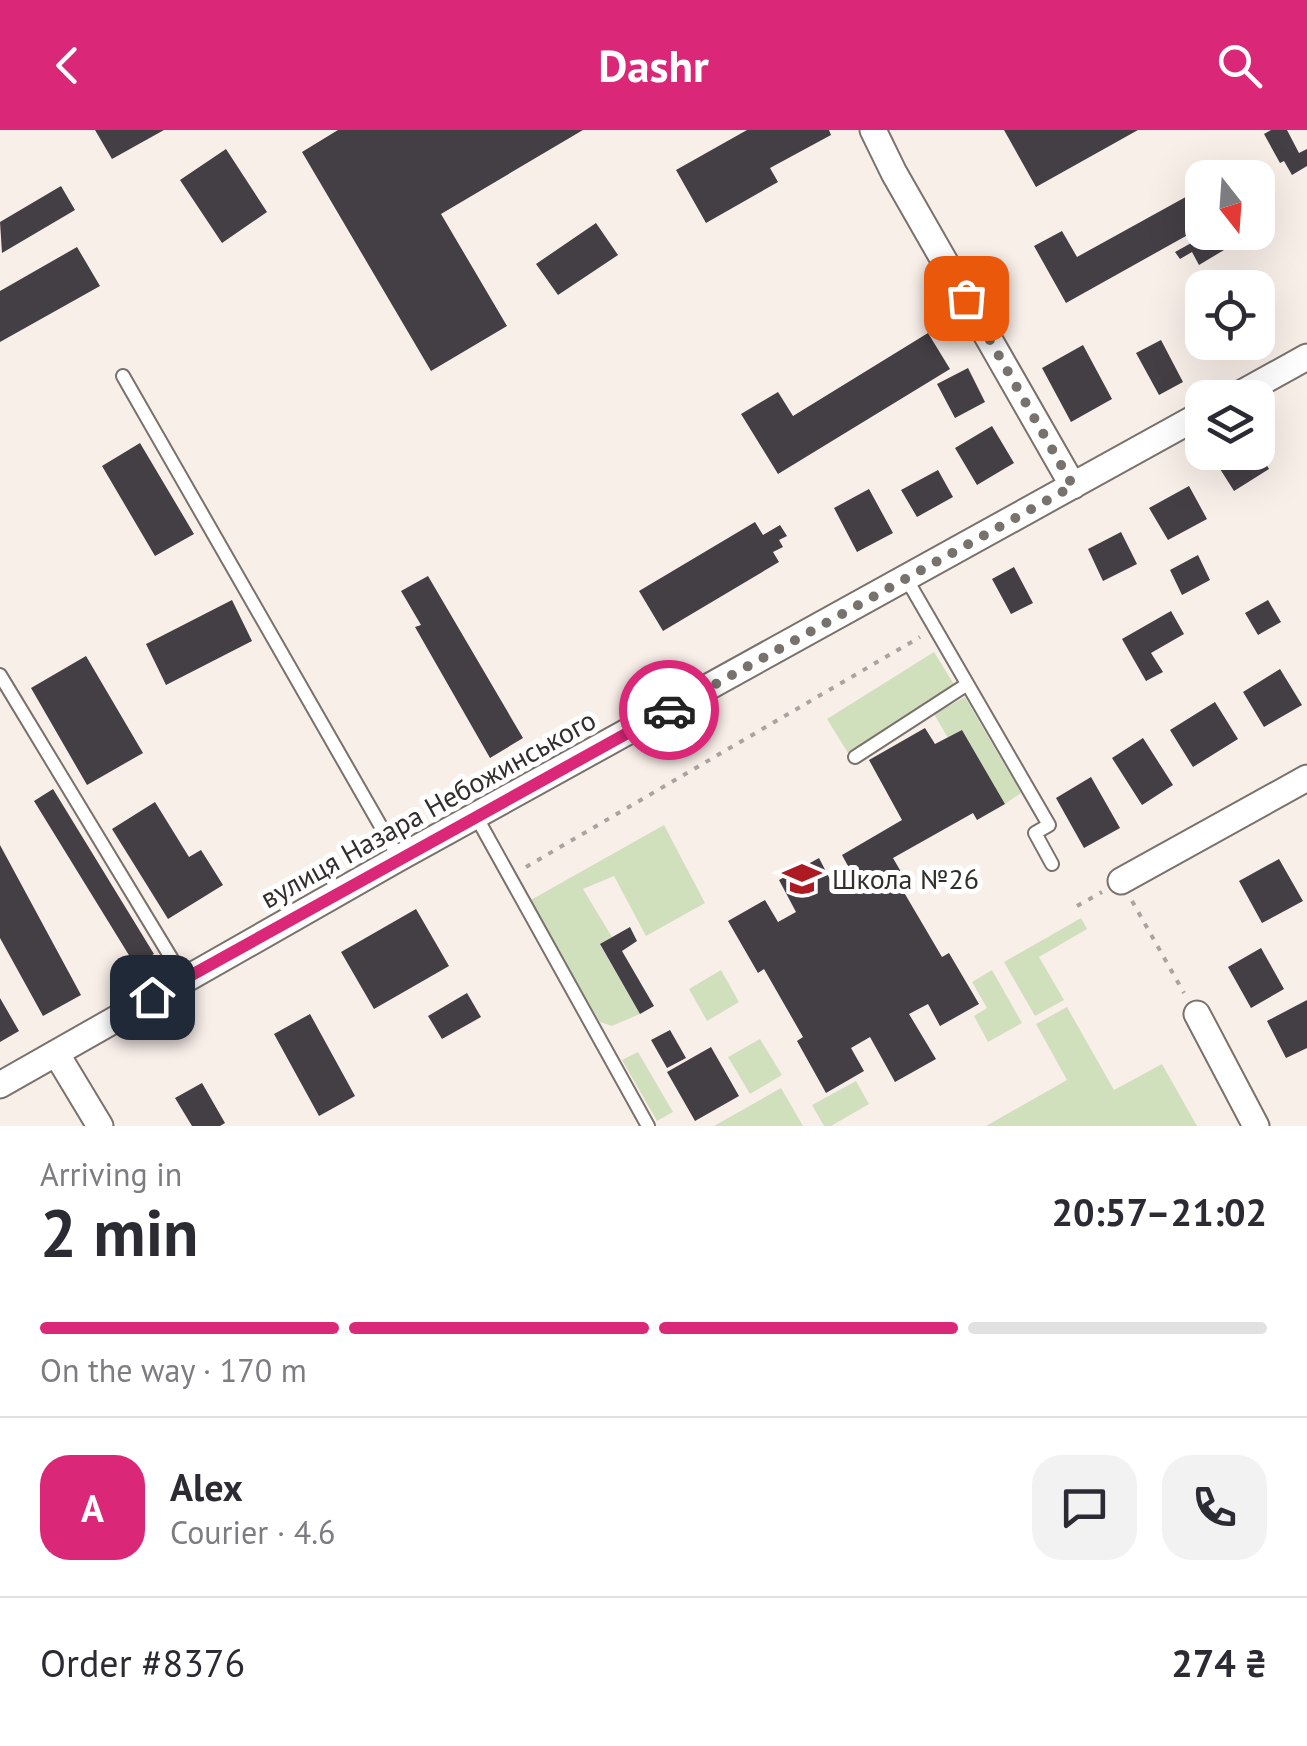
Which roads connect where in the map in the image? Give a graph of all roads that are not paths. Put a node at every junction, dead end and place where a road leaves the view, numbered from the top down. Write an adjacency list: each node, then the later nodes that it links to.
1 (873, 130): 6 (street)
2 (1307, 356): 4 (street)
3 (123, 376): 13 (lane)
4 (1265, 380)
5 (1185, 423): 6 (street, вулиця Назара Небожинського)
6 (1073, 486): 7 (street, вулиця Назара Небожинського)
7 (906, 578): 9 (lane); 12 (street, вулиця Назара Небожинського)
8 (0, 675): 16 (lane)
9 (966, 685): 10 (lane); 14 (lane)
10 (855, 756)
11 (1307, 778): 15 (street)
12 (476, 818): 13 (street, вулиця Назара Небожинського); 21 (lane)
13 (399, 858): 16 (street, вулиця Назара Небожинського)
14 (1052, 864)
15 (1121, 881)
16 (184, 979): 18 (street, вулиця Назара Небожинського)
17 (1196, 1014): 22 (street)
18 (56, 1053): 19 (street, вулиця Назара Небожинського); 20 (street)
19 (0, 1085)
20 (100, 1126)
21 (648, 1126)
22 (1256, 1126)

